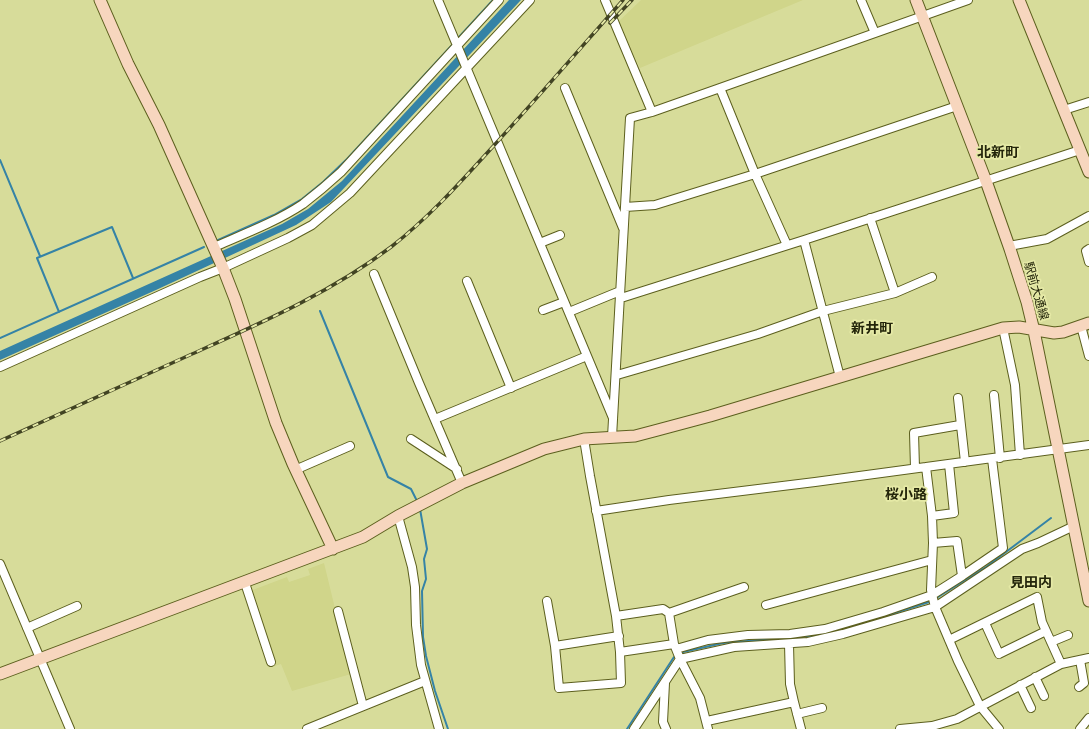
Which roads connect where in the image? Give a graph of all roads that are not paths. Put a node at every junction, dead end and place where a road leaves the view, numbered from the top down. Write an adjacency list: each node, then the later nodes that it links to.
1 (100, 0): 33 (street)
2 (438, 0): 12 (street)
3 (498, 0): 12 (street)
4 (530, 0): 13 (street)
5 (605, 0): 19 (street)
6 (861, 0): 11 (street)
7 (916, 0): 10 (street, 駅前大通線)
8 (966, 0): 10 (street)
9 (1019, 0): 18 (street)
10 (923, 16): 11 (street); 17 (street, 駅前大通線)
11 (875, 33): 15 (street)
12 (457, 47): 13 (street); 33 (street)
13 (466, 67): 30 (street); 36 (street)
14 (565, 88): 27 (street)
15 (720, 88): 19 (street); 22 (street)
16 (1089, 102): 18 (street)
17 (957, 106): 22 (street); 23 (street, 駅前大通線)
18 (1064, 110): 20 (street)
19 (652, 112): 24 (street)
20 (1080, 150): 21 (street); 23 (street)
21 (1089, 172)
22 (755, 174): 24 (street); 31 (street)
23 (986, 181): 26 (street); 32 (street, 駅前大通線)
24 (625, 207): 27 (street)
25 (1089, 216): 32 (street)
26 (870, 218): 29 (street); 40 (street)
27 (624, 231): 41 (street)
28 (560, 235): 30 (street)
29 (804, 240): 31 (street); 44 (street)
30 (540, 243): 42 (street)
31 (787, 245): 41 (street)
32 (1009, 246): 48 (street, 駅前大通線)
33 (214, 248): 36 (street)
34 (1089, 249): 35 (street)
35 (1089, 262)
36 (222, 267): 51 (street); 73 (street)
37 (374, 274): 58 (street)
38 (932, 277): 40 (street)
39 (468, 281): 54 (street)
40 (895, 293): 44 (street)
41 (620, 294): 45 (street); 52 (street)
42 (564, 302): 43 (street); 45 (street)
43 (543, 310)
44 (823, 311): 52 (street); 53 (street)
45 (569, 312): 49 (street)
46 (1085, 324): 48 (street); 50 (street)
47 (1003, 328): 48 (street); 53 (street); 66 (street)
48 (1034, 331): 65 (street, 駅前大通線)
49 (587, 356): 54 (street); 57 (street)
50 (1089, 356)
51 (0, 367)
52 (617, 375): 57 (street)
53 (840, 377): 60 (street)
54 (511, 388): 58 (street)
55 (994, 394): 67 (street)
56 (958, 398): 59 (street)
57 (614, 418): 60 (street)
58 (435, 419): 72 (street)
59 (960, 425): 68 (street); 71 (street)
60 (612, 437): 62 (street)
61 (411, 439): 72 (street)
62 (584, 439): 74 (street); 75 (street)
63 (1089, 445): 65 (street)
64 (350, 446): 73 (street)
65 (1058, 449): 66 (street); 78 (street, 駅前大通線)
66 (1020, 454): 67 (street)
67 (996, 458): 68 (street); 83 (street)
68 (965, 462): 69 (street)
69 (949, 464): 70 (street); 77 (street)
70 (926, 467): 71 (street); 77 (street)
71 (915, 468): 75 (street)
72 (457, 469): 74 (street)
73 (295, 470): 80 (street)
74 (462, 483): 76 (street)
75 (596, 511): 94 (street)
76 (398, 516): 80 (street); 114 (street)
77 (932, 516): 79 (street)
78 (1074, 526): 88 (street, 駅前大通線); 91 (street)
79 (932, 543): 81 (street); 83 (street)
80 (333, 549): 84 (street)
81 (932, 560): 86 (street); 89 (street)
82 (0, 564): 96 (street)
83 (962, 576): 86 (street)
84 (245, 582): 106 (street); 110 (street)
85 (744, 587): 93 (street)
86 (932, 595): 91 (street); 104 (street)
87 (547, 601): 103 (street)
88 (1089, 601)
89 (766, 605)
90 (77, 606): 96 (street)
91 (935, 607): 100 (street); 102 (street)
92 (338, 611): 120 (street)
93 (669, 613): 94 (street); 104 (street)
94 (616, 616): 99 (street)
95 (985, 623): 97 (street); 97 (street); 100 (street)
96 (27, 628): 106 (street)
97 (1046, 631): 101 (street)
98 (1068, 635): 101 (street)
99 (619, 636): 103 (street); 105 (street)
100 (949, 640): 121 (street)
101 (1051, 642): 111 (street)
102 (788, 644): 108 (street); 119 (street)
103 (556, 646): 105 (street)
104 (675, 646): 105 (street); 108 (street)
105 (620, 652)
106 (40, 658): 112 (street); 127 (street)
107 (1089, 658): 109 (street)
108 (680, 659): 115 (street); 126 (street)
109 (1080, 660): 111 (street); 117 (street)
110 (271, 662)
111 (1061, 664): 113 (street)
112 (0, 674)
113 (1035, 677): 116 (street); 118 (street)
114 (425, 681): 120 (street); 129 (street)
115 (665, 682): 130 (street); 131 (street)
116 (1020, 685): 121 (street); 123 (street)
117 (1079, 687)
118 (1044, 696)
119 (794, 702): 124 (street); 126 (street)
120 (363, 706): 128 (street)
121 (980, 706): 133 (street); 134 (street)
122 (822, 708): 124 (street)
123 (1031, 708)
124 (797, 714): 132 (street)
125 (1089, 718): 135 (street)
126 (707, 725)
127 (70, 729)
128 (307, 729)
129 (440, 729)
130 (634, 729)
131 (666, 729)
132 (801, 729)
133 (900, 729)
134 (999, 729)
135 (1080, 729)

